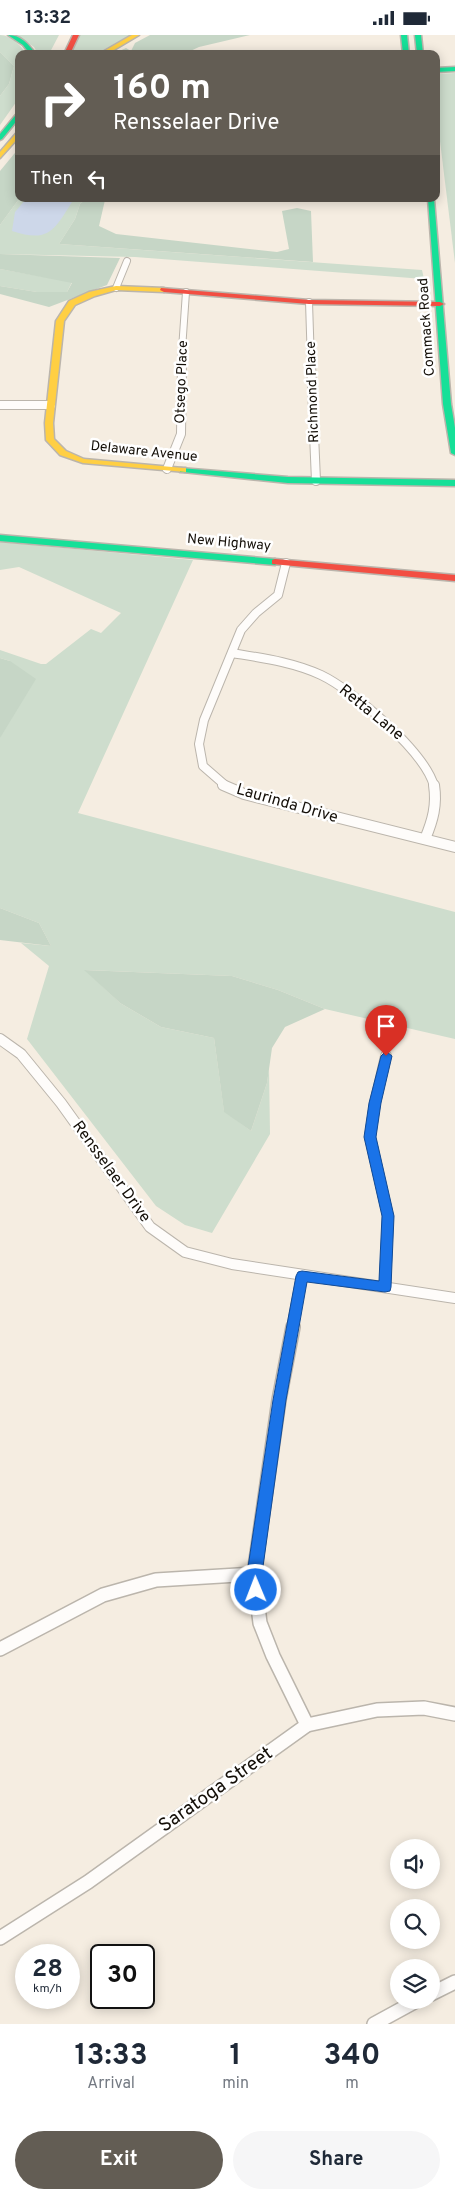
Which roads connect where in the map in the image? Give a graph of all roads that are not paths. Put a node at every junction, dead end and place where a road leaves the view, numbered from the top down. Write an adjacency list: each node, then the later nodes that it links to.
1 (11, 35): 7 (main road)
2 (63, 35): 8 (main road)
3 (76, 35): 9 (main road)
4 (136, 35): 10 (main road)
5 (404, 35): 11 (main road)
6 (418, 35): 12 (main road)
7 (29, 50)
8 (56, 50)
9 (69, 50)
10 (109, 50)
11 (406, 50)
12 (420, 50)
13 (455, 69): 14 (main road)
14 (440, 70)
15 (15, 118): 17 (main road)
16 (15, 137): 18 (main road)
17 (0, 138)
18 (0, 156)
19 (432, 202): 24 (main road, Commack Road)
20 (127, 261): 21 (street)
21 (116, 288): 22 (main road, Delaware Avenue); 26 (main road, Delaware Avenue)
22 (186, 292): 23 (main road, Delaware Avenue); 28 (street, Otsego Place)
23 (309, 302): 24 (main road, Delaware Avenue); 29 (street, Richmond Place)
24 (440, 304): 27 (main road, Commack Road)
25 (0, 405): 26 (street)
26 (51, 405): 28 (main road, Delaware Avenue)
27 (455, 453)
28 (167, 469): 29 (main road, Delaware Avenue)
29 (316, 481): 30 (main road, Delaware Avenue)
30 (455, 483)
31 (0, 539): 32 (main road, New Highway)
32 (286, 563): 33 (main road, New Highway); 34 (street, Laurinda Drive)
33 (455, 578)
34 (232, 653): 35 (street, Retta Lane); 35 (street, Laurinda Drive)
35 (425, 839): 36 (street, Laurinda Drive)
36 (455, 847)
37 (0, 1039): 39 (street, Rensselaer Drive)
38 (386, 1056): 40 (street)
39 (302, 1276): 40 (street, Rensselaer Drive); 42 (street)
40 (385, 1287): 41 (street, Rensselaer Drive)
41 (455, 1298)
42 (254, 1574): 43 (street); 45 (street)
43 (0, 1649)
44 (455, 1713): 45 (street, Saratoga Street)
45 (307, 1725): 46 (street, Saratoga Street)
46 (0, 1938)
47 (455, 1982): 48 (street)
48 (440, 1990)
49 (402, 2009): 50 (street)
50 (374, 2024)

